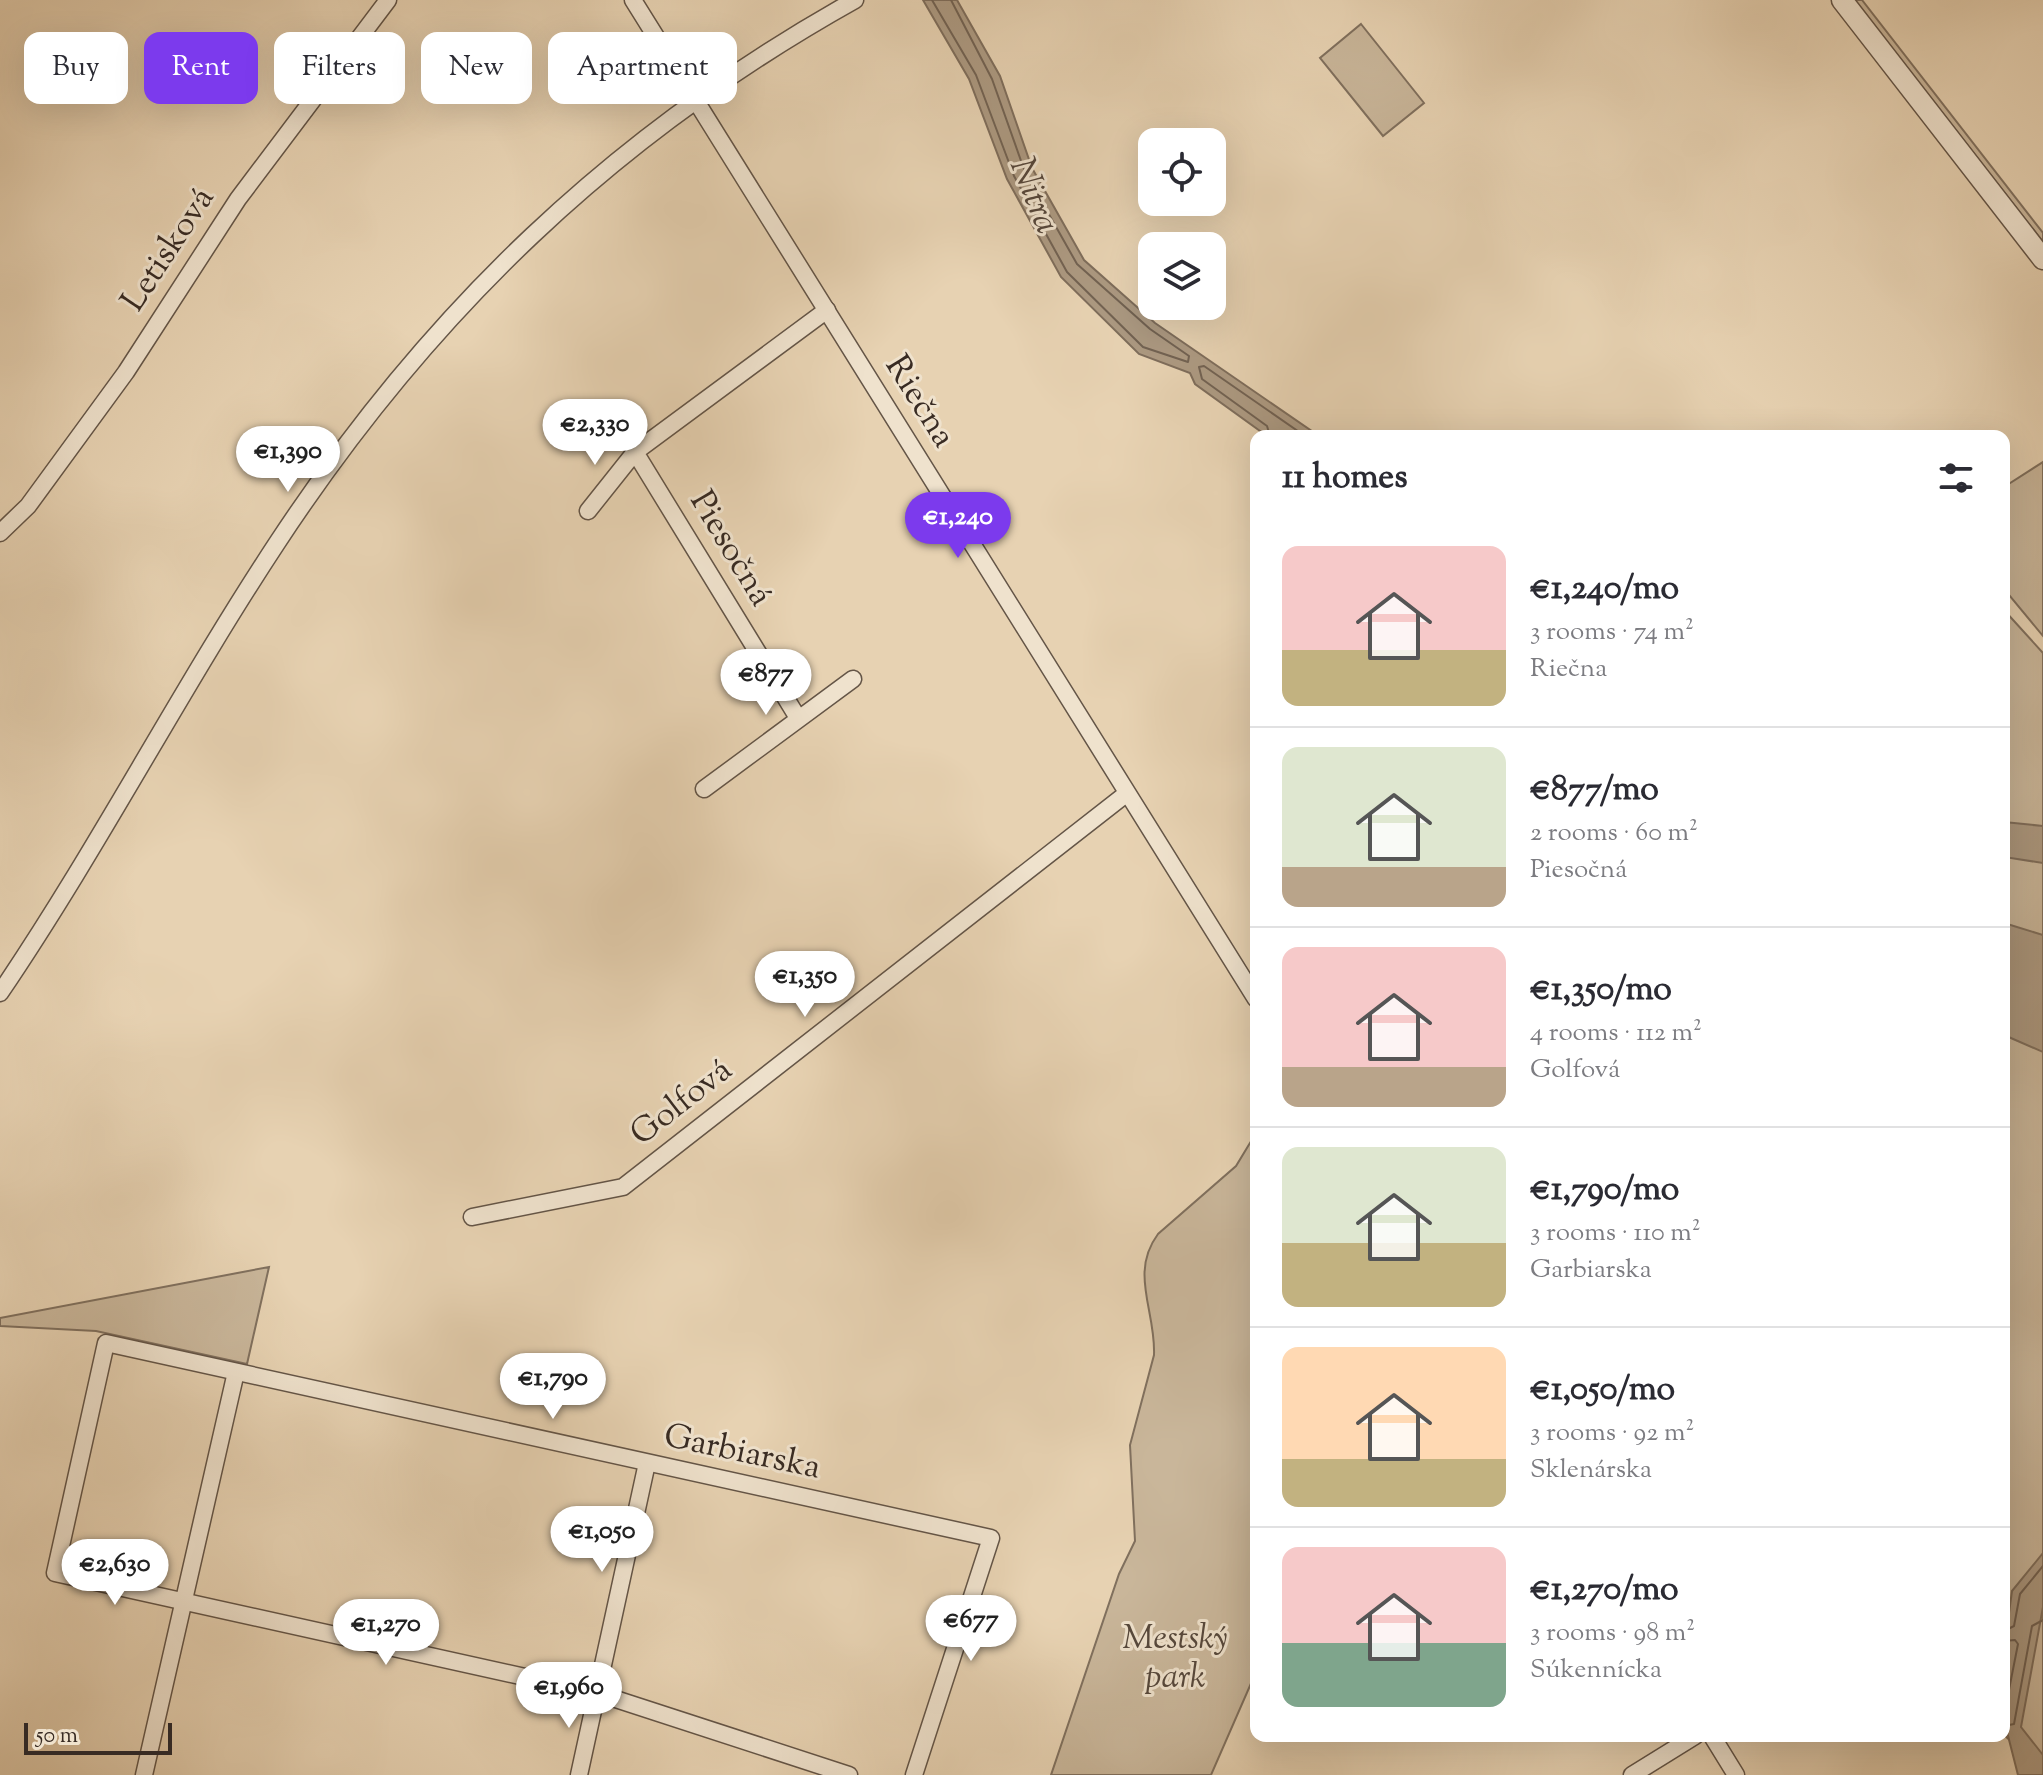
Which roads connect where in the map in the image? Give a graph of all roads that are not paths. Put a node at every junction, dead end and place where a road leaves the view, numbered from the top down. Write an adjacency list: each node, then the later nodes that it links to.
1 (388, 0): 13 (street, Letisková)
2 (633, 0): 5 (street, Riečna)
3 (855, 0): 6 (street)
4 (1842, 0): 9 (street)
5 (654, 32)
6 (737, 71)
7 (689, 104): 19 (street)
8 (701, 104): 10 (street, Riečna)
9 (2043, 259)
10 (827, 310): 11 (street); 17 (street, Riečna)
11 (635, 452): 12 (street); 15 (street, Piesočná)
12 (588, 511)
13 (0, 533)
14 (853, 679): 15 (street)
15 (798, 718): 16 (street)
16 (704, 789)
17 (1126, 794): 18 (street, Riečna); 20 (street, Golfová)
18 (1250, 990)
19 (0, 993)
20 (472, 1217)
21 (236, 1372): 22 (street, Garbiarska); 23 (street); 23 (street, Garbiarska)
22 (647, 1463): 24 (street); 30 (street, Garbiarska)
23 (184, 1601): 24 (street); 27 (street)
24 (597, 1693): 28 (street); 29 (street)
25 (1685, 1742): 31 (street)
26 (1716, 1742): 32 (street)
27 (144, 1775)
28 (579, 1775)
29 (849, 1775)
30 (914, 1775)
31 (1632, 1775)
32 (1736, 1775)

